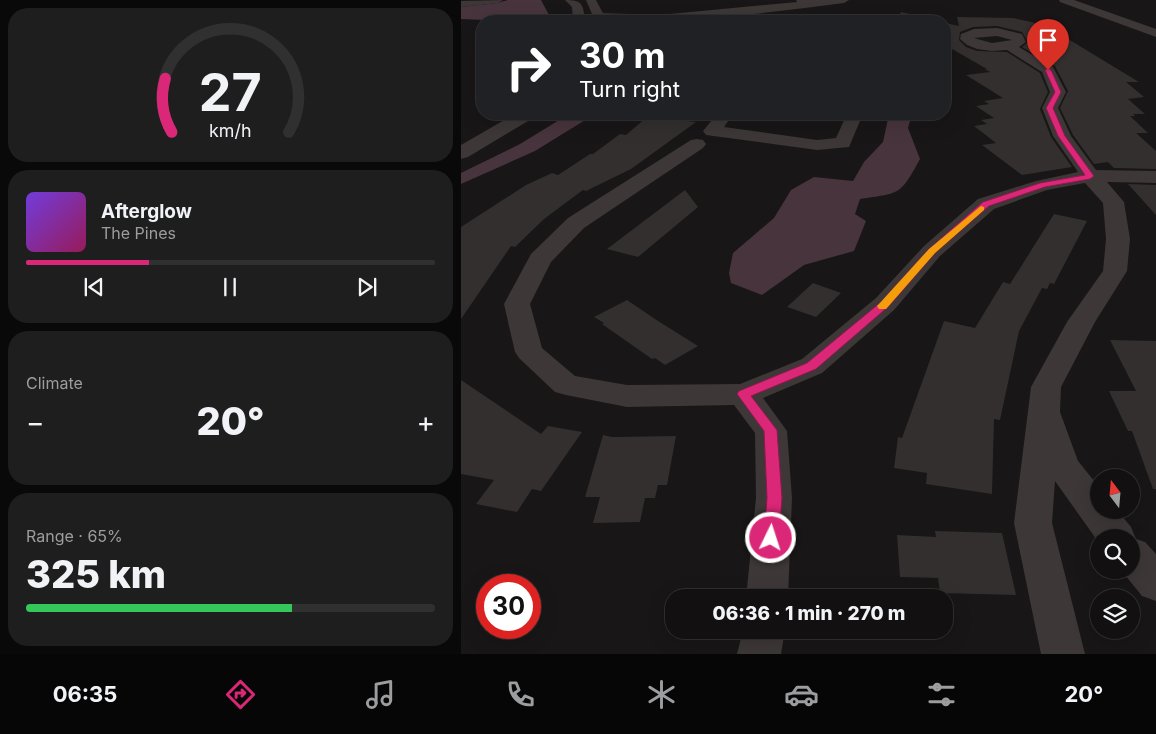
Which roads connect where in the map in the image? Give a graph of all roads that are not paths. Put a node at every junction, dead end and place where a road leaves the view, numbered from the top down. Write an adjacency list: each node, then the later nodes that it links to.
1 (498, 0): 7 (street)
2 (570, 0): 9 (street)
3 (591, 0): 10 (street)
4 (844, 0): 6 (street)
5 (1064, 0): 13 (street)
6 (803, 2): 8 (street)
7 (461, 4)
8 (786, 6): 11 (street); 12 (street)
9 (578, 15)
10 (598, 15)
11 (702, 15)
12 (799, 15)
13 (1156, 33)
14 (953, 43): 22 (street)
15 (489, 120): 19 (street)
16 (517, 120): 21 (street)
17 (720, 120): 20 (street)
18 (853, 120): 20 (street)
19 (461, 136)
20 (704, 138): 24 (street)
21 (461, 153)
22 (1090, 176): 23 (street); 24 (street); 25 (street)
23 (1156, 178)
24 (743, 394): 29 (street)
25 (1044, 409): 26 (street); 32 (street)
26 (1110, 529)
27 (1140, 564): 28 (street)
28 (1156, 583)
29 (768, 589)
30 (762, 639): 31 (street)
31 (759, 654)
32 (1063, 654)

